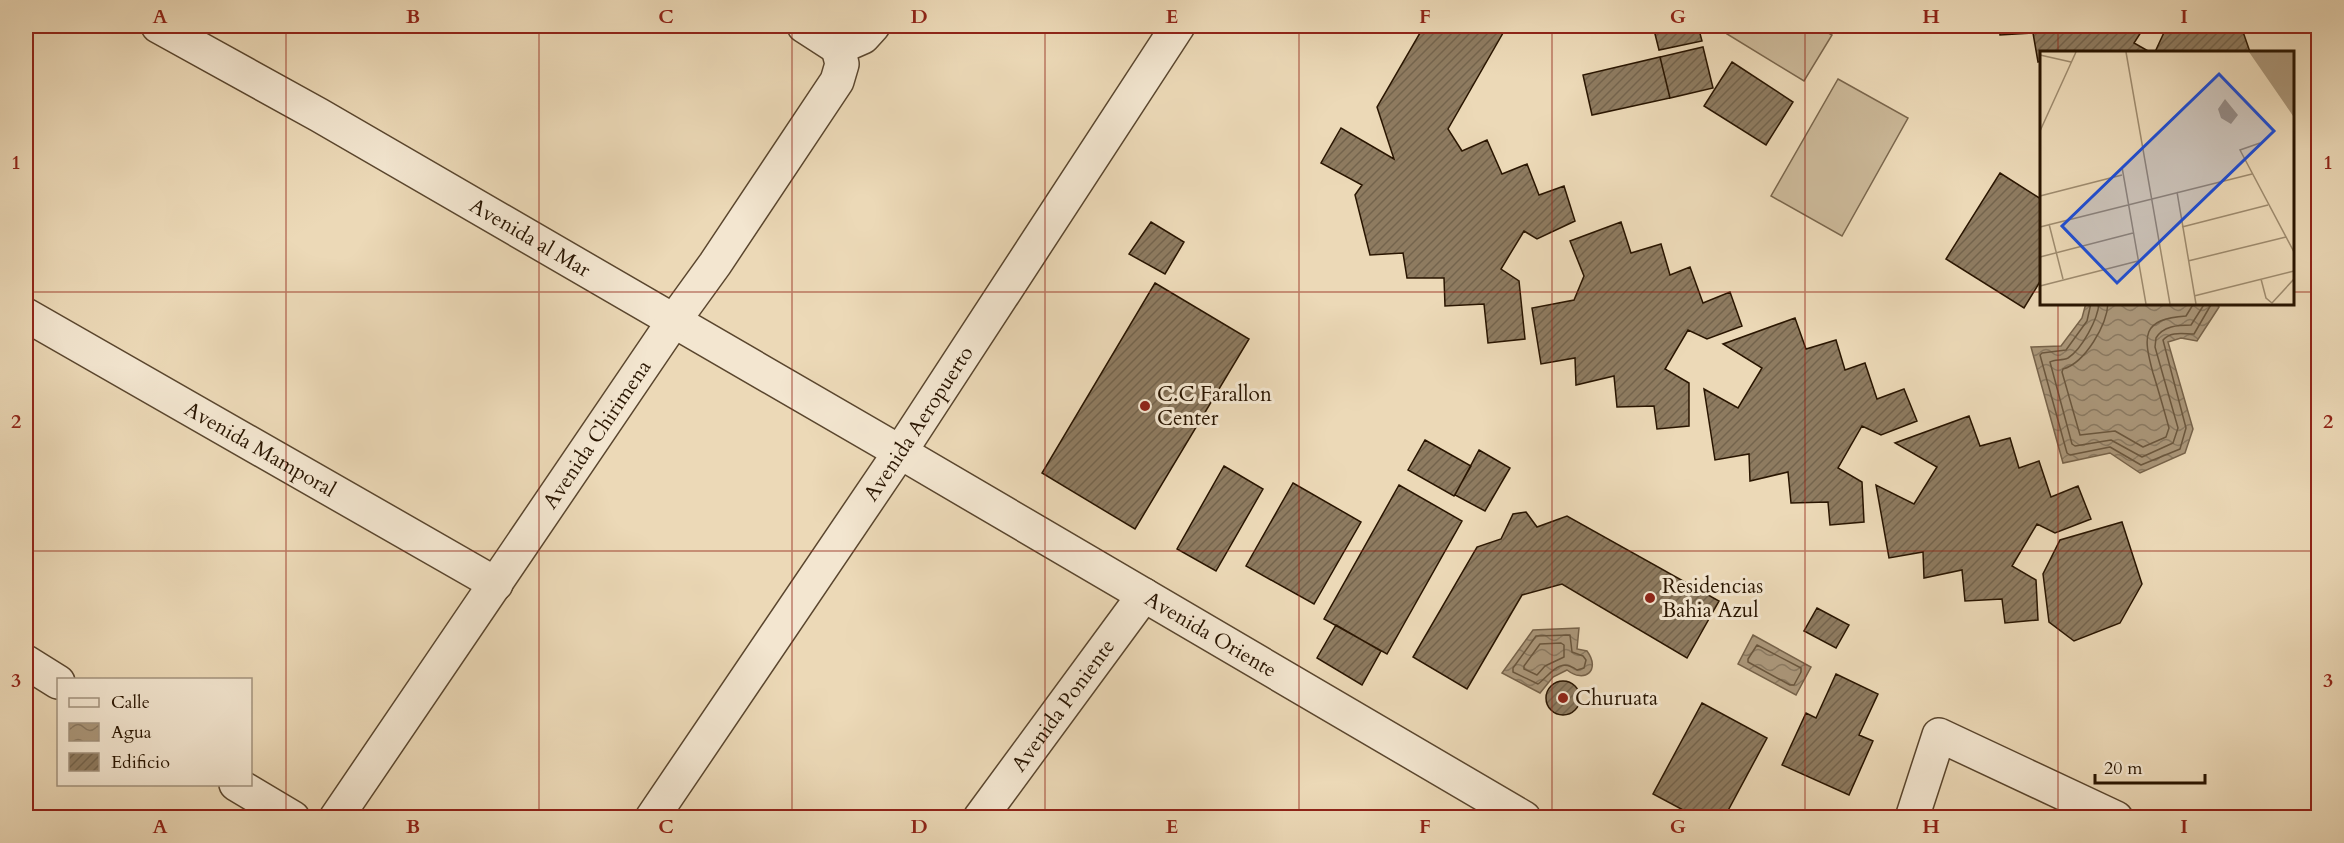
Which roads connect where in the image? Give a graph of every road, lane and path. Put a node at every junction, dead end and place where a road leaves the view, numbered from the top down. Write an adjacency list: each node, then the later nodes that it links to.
1 (158, 26): 7 (street, Avenida al Mar)
2 (804, 26): 5 (street)
3 (873, 26): 5 (street)
4 (1178, 26): 8 (street, Avenida Aeropuerto)
5 (838, 48): 7 (street, Avenida Chirimena)
6 (26, 315): 9 (street, Avenida Mamporal)
7 (673, 322): 8 (street, Avenida al Mar); 9 (street, Avenida Chirimena)
8 (900, 452): 10 (street, Avenida Oriente); 16 (street, Avenida Aeropuerto)
9 (496, 584): 15 (street, Avenida Chirimena)
10 (1144, 595): 17 (street, Avenida Poniente); 18 (street, Avenida Oriente)
11 (26, 662): 12 (street)
12 (57, 680)
13 (239, 786): 14 (street)
14 (293, 818)
15 (336, 818)
16 (652, 818)
17 (980, 818)
18 (1524, 818)
19 (1912, 818): 20 (street)
20 (2116, 818)

